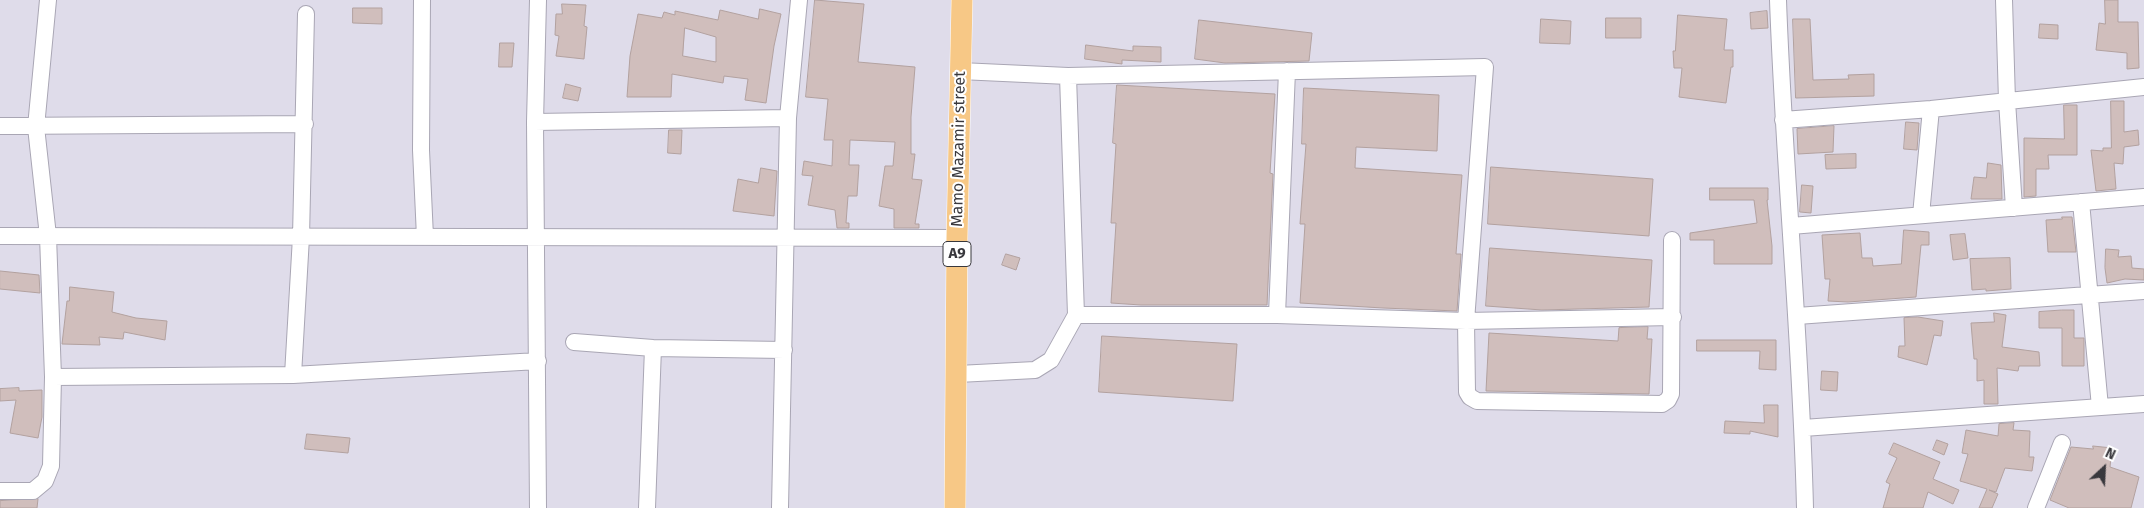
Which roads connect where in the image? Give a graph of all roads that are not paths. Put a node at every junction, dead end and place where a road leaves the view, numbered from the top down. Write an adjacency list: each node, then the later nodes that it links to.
1 (48, 0): 20 (street)
2 (422, 0): 29 (street)
3 (538, 0): 17 (street)
4 (799, 0): 15 (street)
5 (962, 0): 9 (main road, Mamo Mazamir street / A9)
6 (1778, 0): 16 (street)
7 (2004, 0): 13 (street)
8 (306, 14): 18 (street)
9 (960, 71): 11 (street); 32 (main road, Mamo Mazamir street / A9)
10 (1287, 71): 11 (street); 37 (street); 40 (street)
11 (1068, 76): 36 (street)
12 (2144, 87): 13 (street)
13 (2007, 101): 14 (street); 23 (street)
14 (1931, 109): 16 (street); 24 (street)
15 (788, 118): 17 (street); 31 (street)
16 (1782, 120): 25 (street)
17 (535, 122): 30 (street)
18 (305, 124): 20 (street); 28 (street)
19 (0, 126): 20 (street)
20 (36, 127): 27 (street)
21 (2144, 197): 22 (street)
22 (2081, 202): 23 (street); 35 (street)
23 (2014, 208): 24 (street)
24 (1921, 215): 25 (street)
25 (1791, 226): 38 (street)
26 (0, 236): 27 (street)
27 (48, 236): 28 (street); 47 (street)
28 (302, 237): 29 (street); 46 (street)
29 (425, 237): 30 (street)
30 (536, 237): 31 (street); 44 (street)
31 (786, 238): 32 (street); 43 (street)
32 (957, 238): 45 (main road, Mamo Mazamir street / A9)
33 (1672, 240): 39 (street)
34 (2144, 291): 35 (street)
35 (2089, 295): 38 (street); 49 (street)
36 (1076, 315): 37 (street); 45 (street)
37 (1277, 315): 40 (street)
38 (1797, 316): 50 (street)
39 (1672, 317): 40 (street); 40 (street)
40 (1466, 321)
41 (574, 342): 42 (street)
42 (653, 348): 43 (street); 54 (street)
43 (784, 350): 55 (street)
44 (538, 361): 46 (street); 53 (street)
45 (958, 374): 56 (main road, Mamo Mazamir street / A9)
46 (293, 375): 47 (street)
47 (53, 377): 52 (street)
48 (2144, 404): 49 (street)
49 (2100, 407): 50 (street)
50 (1803, 428): 57 (street)
51 (2062, 443): 58 (street)
52 (0, 491)
53 (538, 508)
54 (646, 508)
55 (780, 508)
56 (955, 508)
57 (1805, 508)
58 (2036, 508)

